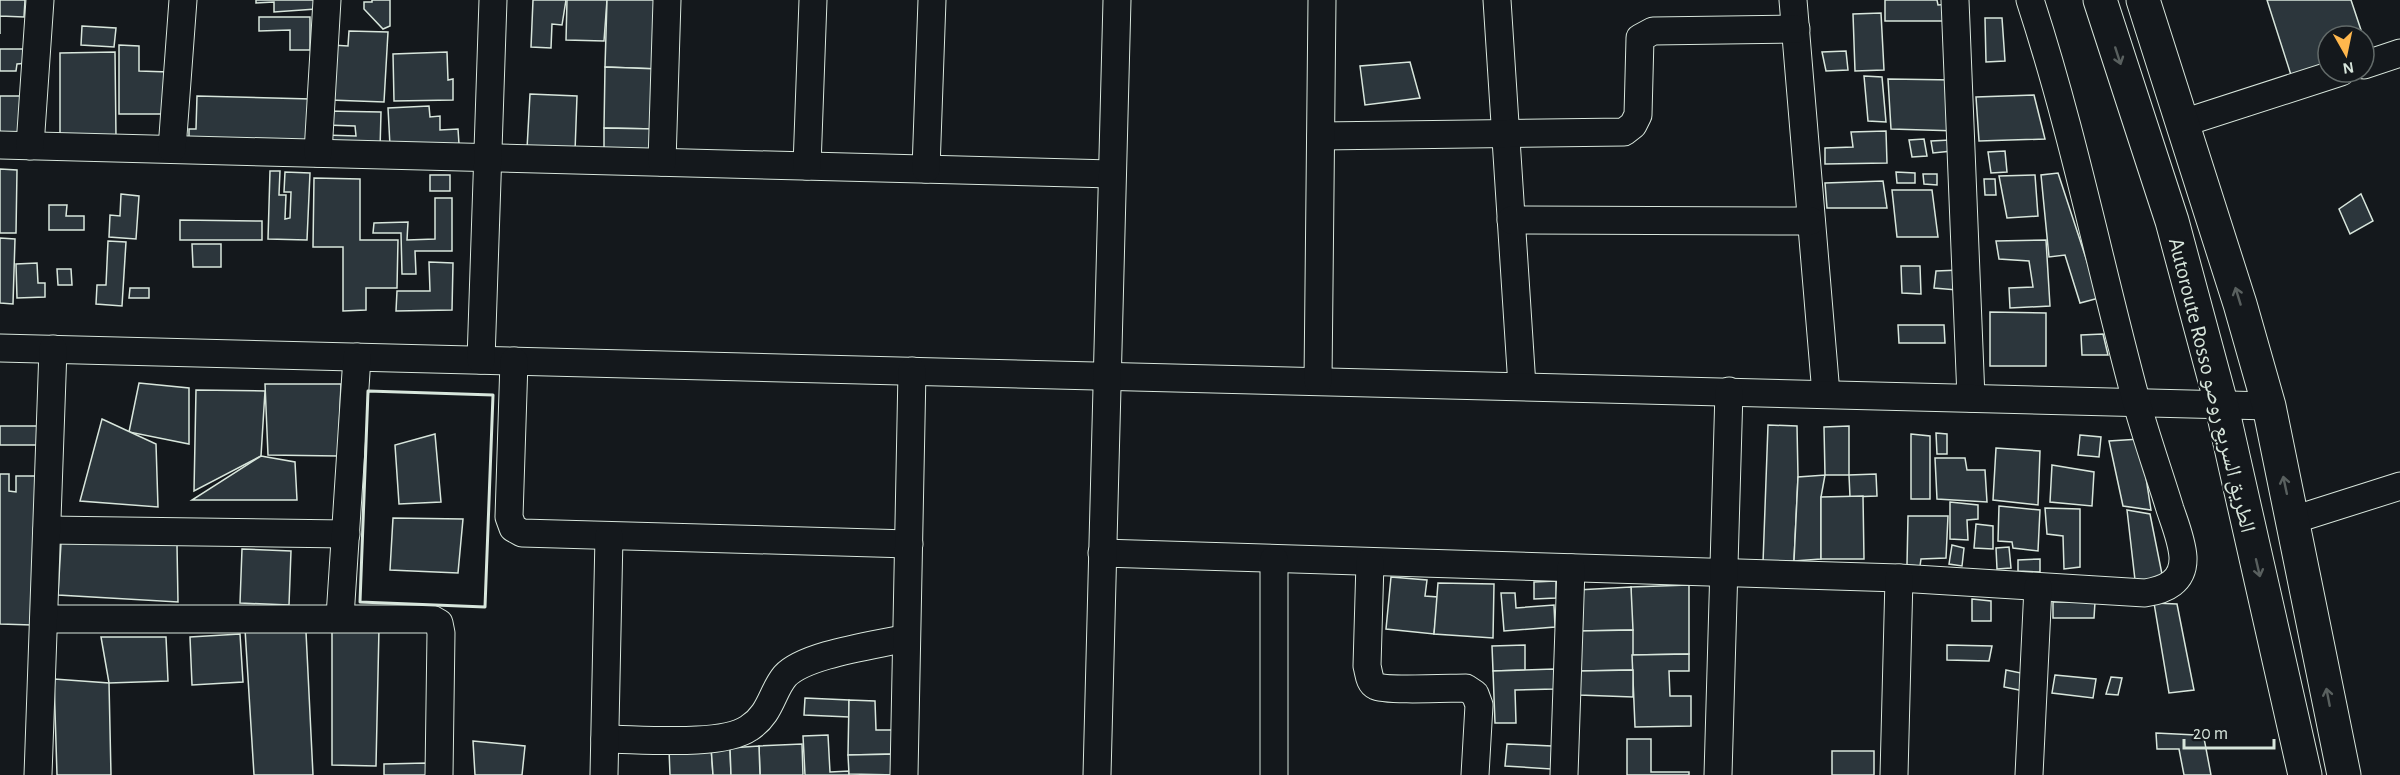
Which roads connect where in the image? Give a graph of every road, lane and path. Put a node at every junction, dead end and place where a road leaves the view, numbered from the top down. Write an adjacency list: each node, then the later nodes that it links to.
1 (40, 0): 24 (street)
2 (183, 0): 25 (street)
3 (327, 0): 26 (street)
4 (493, 0): 27 (street)
5 (667, 0): 28 (street)
6 (813, 0): 29 (street)
7 (932, 0): 30 (street)
8 (1117, 0): 31 (street)
9 (1322, 0): 22 (street)
10 (1497, 0): 21 (street)
11 (1793, 0): 16 (street)
12 (1955, 0): 45 (street)
13 (2030, 0): 46 (street)
14 (2100, 0): 47 (highway, Autoroute Rosso الطريق السريع روصو, one-way to 47)
15 (2143, 0): 20 (highway, Autoroute Rosso الطريق السريع روصو)
16 (1796, 29): 21 (street); 33 (street)
17 (2400, 53): 18 (street)
18 (2376, 61)
19 (2316, 80): 20 (street)
20 (2183, 123): 48 (highway, Autoroute Rosso الطريق السريع روصو, one-way to 20)
21 (1505, 135): 22 (street); 32 (street)
22 (1321, 136): 41 (street)
23 (0, 145): 24 (street)
24 (30, 146): 25 (street)
25 (172, 149): 26 (street)
26 (318, 153): 27 (street)
27 (488, 158): 28 (street); 37 (street)
28 (662, 162): 29 (street)
29 (807, 166): 30 (street)
30 (926, 169): 31 (street)
31 (1112, 174): 40 (street)
32 (1511, 220): 33 (street); 42 (street)
33 (1811, 221): 44 (street)
34 (0, 348): 35 (street)
35 (53, 349): 36 (street); 51 (street)
36 (357, 357): 37 (street); 52 (street)
37 (481, 360): 38 (street)
38 (514, 361): 39 (street); 53 (street)
39 (912, 371): 40 (street); 54 (street)
40 (1107, 376): 41 (street); 55 (street)
41 (1318, 381): 42 (street)
42 (1522, 386): 43 (street)
43 (1729, 391): 44 (street); 59 (street)
44 (1826, 394): 45 (street)
45 (1971, 398): 46 (street)
46 (2137, 402): 47 (street); 61 (street)
47 (2222, 403): 48 (street); 77 (highway, Autoroute Rosso الطريق السريع روصو, one-way to 77)
48 (2269, 406): 50 (highway, Autoroute Rosso الطريق السريع روصو, one-way to 48)
49 (2400, 486): 50 (street)
50 (2293, 520): 78 (highway, Autoroute Rosso الطريق السريع روصو, one-way to 50)
51 (47, 530): 52 (street); 63 (street)
52 (345, 534): 62 (street)
53 (609, 536): 54 (street); 65 (street)
54 (909, 544): 64 (street)
55 (1102, 553): 56 (street); 70 (street)
56 (1274, 559): 57 (street); 71 (street)
57 (1370, 562): 58 (street); 72 (street)
58 (1571, 568): 59 (street); 73 (street)
59 (1724, 572): 60 (street); 74 (street)
60 (1899, 578): 61 (street); 75 (street)
61 (2038, 587): 76 (street)
62 (340, 617): 63 (street); 67 (street)
63 (44, 619): 66 (street)
64 (906, 638): 65 (street); 69 (street)
65 (605, 739): 68 (street)
66 (38, 775)
67 (439, 775)
68 (604, 775)
69 (904, 775)
70 (1097, 775)
71 (1274, 775)
72 (1475, 775)
73 (1564, 775)
74 (1718, 775)
75 (1894, 775)
76 (2029, 775)
77 (2305, 775)
78 (2344, 775)

